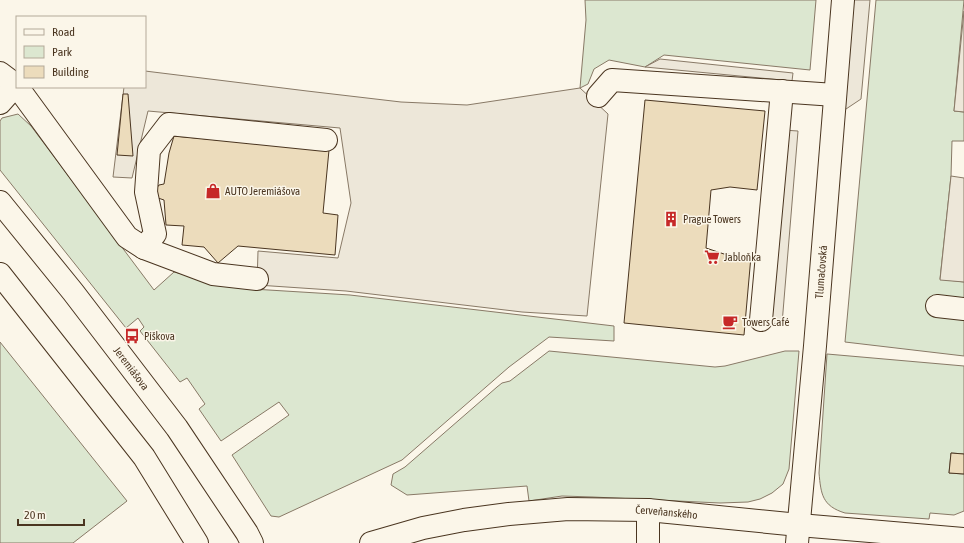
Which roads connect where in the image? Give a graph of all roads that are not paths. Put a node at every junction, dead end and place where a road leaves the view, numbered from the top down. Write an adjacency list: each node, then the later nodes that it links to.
1 (843, 0): 4 (street, Tlumačovská)
2 (5, 83): 6 (street); 9 (street)
3 (782, 91): 4 (street); 5 (street); 14 (street)
4 (835, 95): 16 (street, Tlumačovská)
5 (598, 96)
6 (0, 102)
7 (326, 140): 9 (street)
8 (0, 202): 19 (street, Jeremiášova)
9 (144, 248): 11 (street)
10 (0, 274): 18 (street)
11 (257, 279)
12 (937, 306): 13 (street)
13 (964, 309)
14 (761, 320)
15 (648, 510): 16 (street, Červeňanského); 20 (street, Červeňanského); 21 (street)
16 (798, 534): 17 (street, Červeňanského)
17 (964, 539)
18 (197, 543)
19 (252, 543)
20 (371, 543)
21 (648, 543)

